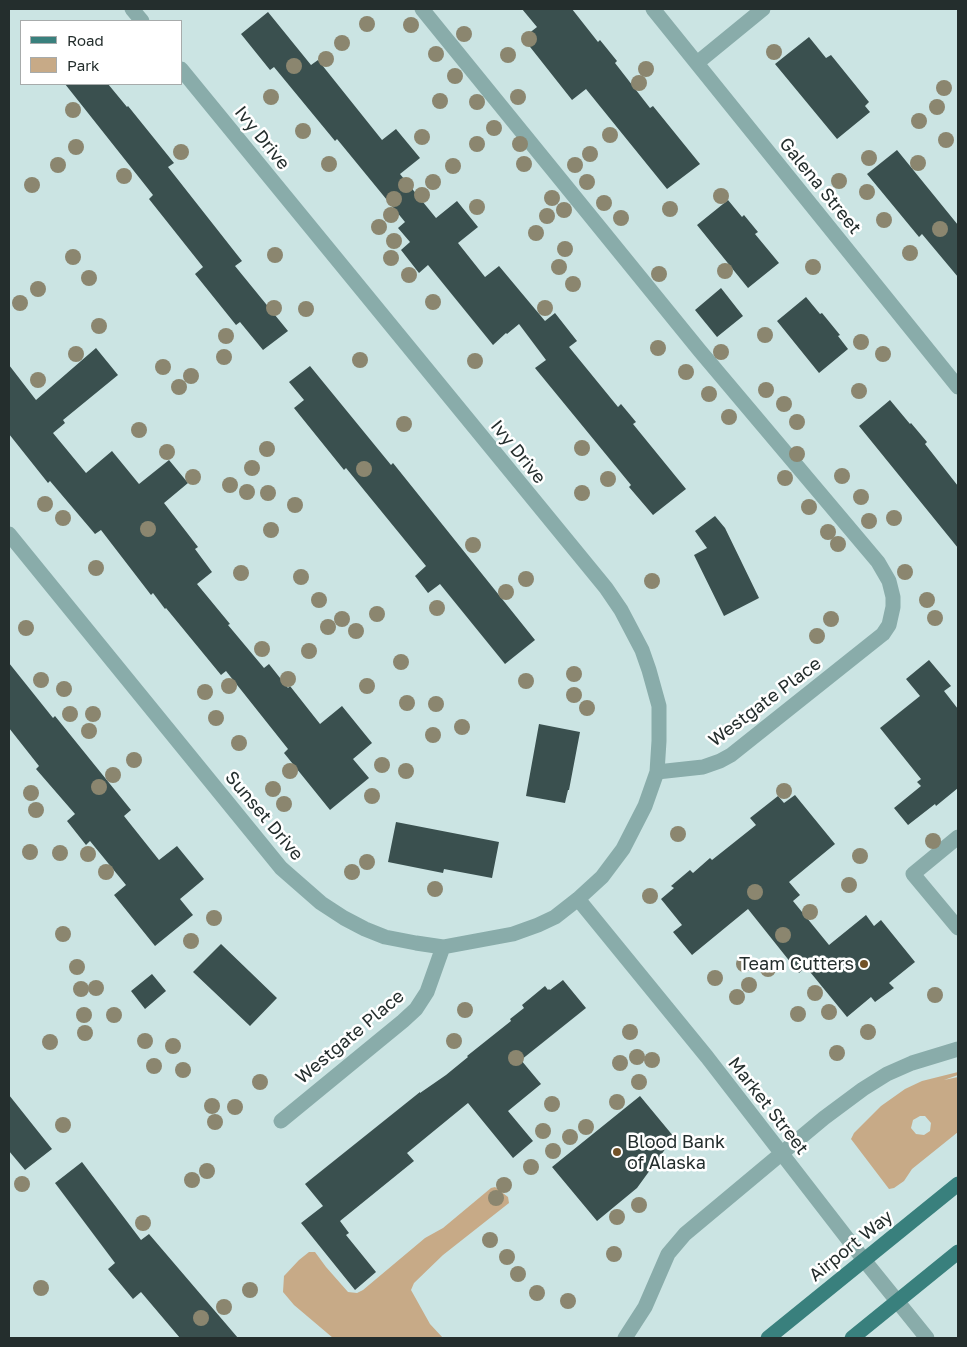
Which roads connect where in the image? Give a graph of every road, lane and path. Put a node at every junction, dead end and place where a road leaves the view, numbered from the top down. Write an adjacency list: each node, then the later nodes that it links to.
1 (132, 9): 5 (street)
2 (422, 9): 10 (street, Westgate Place)
3 (653, 9): 6 (street, Galena Street)
4 (764, 9): 6 (street)
5 (141, 20)
6 (697, 63): 8 (street, Galena Street)
7 (182, 70): 10 (street, Ivy Drive)
8 (958, 387)
9 (9, 534): 14 (street, Sunset Drive)
10 (657, 772): 12 (street, Ivy Drive)
11 (958, 837): 13 (street)
12 (578, 899): 14 (street, Sunset Drive); 17 (street, Market Street)
13 (958, 928)
14 (443, 947): 16 (street, Westgate Place)
15 (958, 1049): 17 (street)
16 (281, 1121)
17 (781, 1153): 20 (street, Market Street); 22 (street)
18 (958, 1184): 20 (main road, Airport Way)
19 (958, 1252): 21 (main road)
20 (864, 1260): 21 (street, Market Street); 23 (main road, Airport Way)
21 (897, 1302): 24 (main road); 25 (street, Market Street)
22 (626, 1338)
23 (768, 1338)
24 (852, 1338)
25 (927, 1338)

